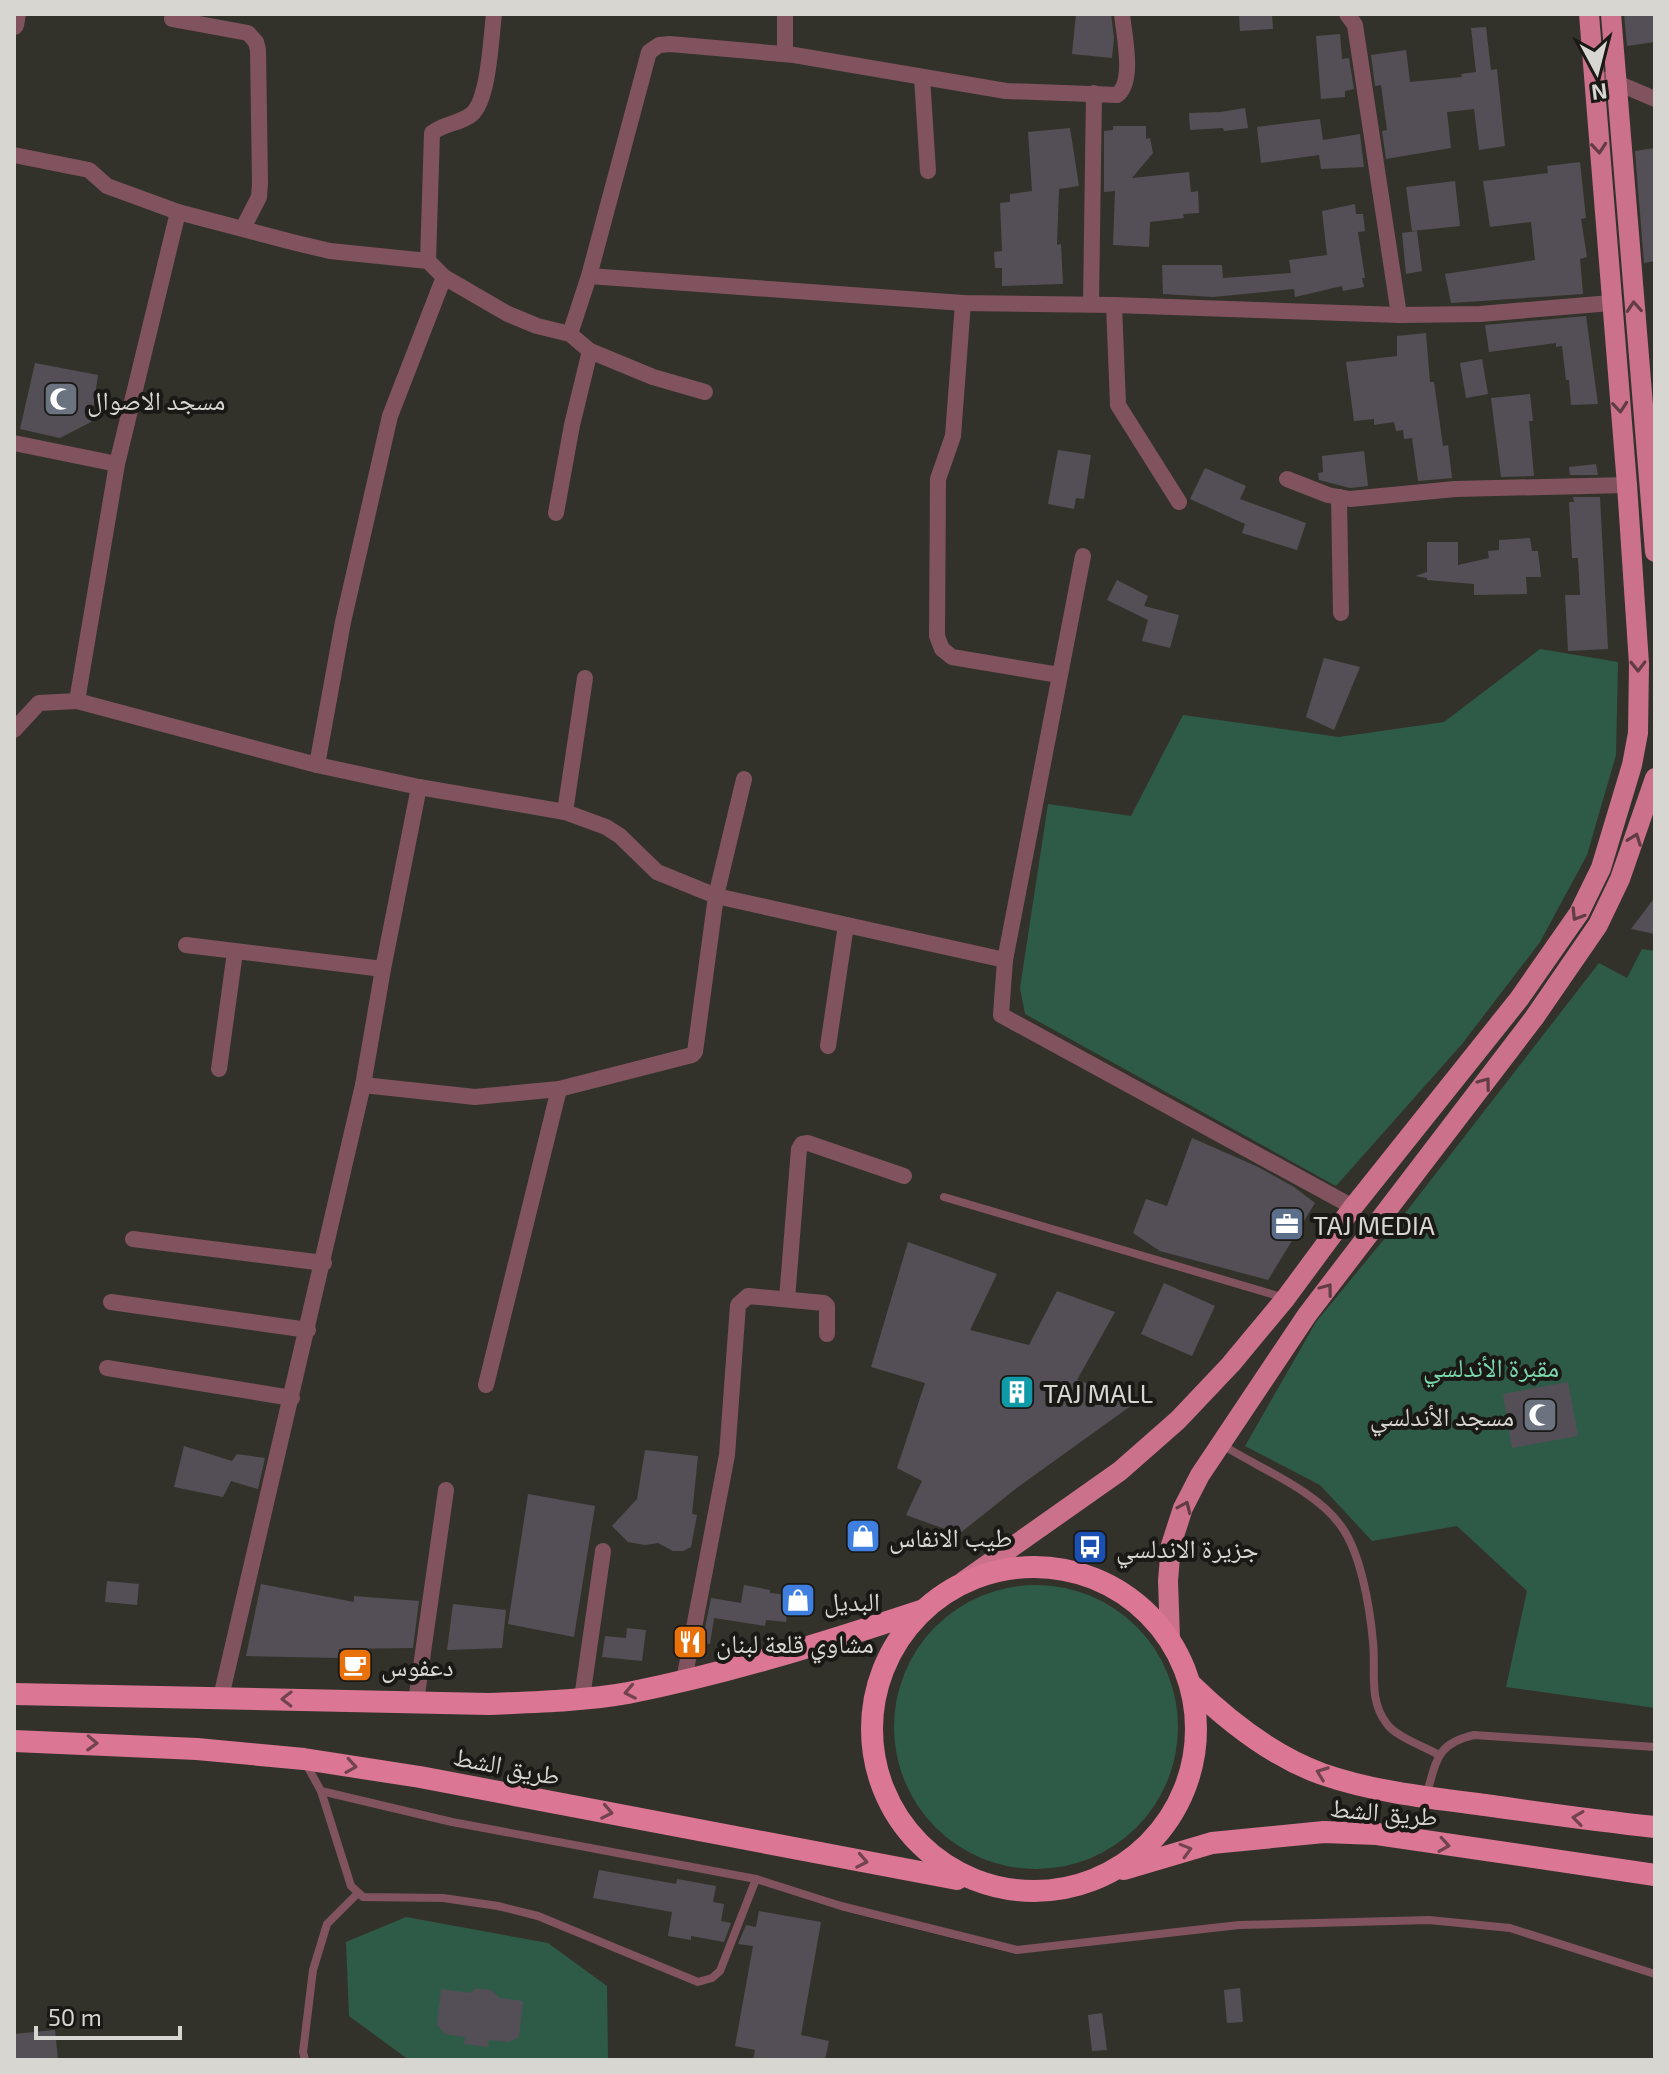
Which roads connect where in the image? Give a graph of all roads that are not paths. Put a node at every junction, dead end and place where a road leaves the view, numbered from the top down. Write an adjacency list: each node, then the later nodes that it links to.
1 (16, 14): 9 (street)
2 (494, 14): 20 (street)
3 (785, 14): 10 (street)
4 (1122, 14): 14 (street)
5 (1347, 14): 27 (street)
6 (1589, 14): 11 (main road)
7 (1611, 14): 13 (main road)
8 (172, 19): 19 (street)
9 (14, 25)
10 (785, 54): 12 (street); 21 (street)
11 (1592, 70): 13 (street); 24 (main road, one-way to 24)
12 (922, 77): 14 (street); 17 (street)
13 (1617, 84): 15 (street); 31 (main road, one-way to 13)
14 (1094, 93): 25 (street)
15 (1655, 99)
16 (14, 155): 18 (street)
17 (928, 171)
18 (178, 212): 19 (street); 33 (street)
19 (243, 228): 20 (street)
20 (428, 261): 22 (street)
21 (589, 276): 23 (street); 28 (street)
22 (444, 277): 28 (street); 47 (street)
23 (963, 303): 25 (street); 42 (street)
24 (1611, 303): 27 (street); 35 (main road, one-way to 35)
25 (1091, 304): 26 (street)
26 (1114, 305): 27 (street); 37 (street)
27 (1399, 315)
28 (570, 334): 29 (street)
29 (590, 351): 30 (street); 38 (street)
30 (705, 392)
31 (1648, 401): 39 (main road)
32 (14, 443): 33 (street)
33 (117, 464): 44 (street)
34 (1287, 479): 36 (street)
35 (1627, 485): 36 (street); 46 (main road, one-way to 46)
36 (1339, 497): 41 (street)
37 (1179, 502)
38 (556, 513)
39 (1655, 552)
40 (1083, 556): 42 (street)
41 (1341, 613)
42 (1059, 675): 56 (street)
43 (585, 678): 51 (street)
44 (77, 701): 45 (street); 47 (street)
45 (14, 730)
46 (1646, 735): 58 (main road, one-way to 58)
47 (317, 765): 50 (street)
48 (1655, 778): 59 (main road, one-way to 48)
49 (744, 779): 52 (street)
50 (419, 787): 51 (street); 57 (street)
51 (565, 812): 52 (street)
52 (716, 896): 53 (street); 63 (street)
53 (846, 925): 56 (street); 60 (street)
54 (186, 945): 55 (street)
55 (235, 952): 57 (street); 61 (street)
56 (1005, 960): 66 (street)
57 (383, 969): 62 (street)
58 (1519, 999): 59 (main road); 66 (main road)
59 (1534, 1018): 77 (main road, one-way to 59)
60 (828, 1046)
61 (219, 1069)
62 (363, 1085): 63 (street); 68 (street)
63 (559, 1089): 75 (street)
64 (904, 1176): 69 (street)
65 (944, 1197): 70 (lane)
66 (1353, 1207): 70 (main road)
67 (133, 1239): 68 (street)
68 (324, 1263): 72 (street)
69 (787, 1299): 73 (street); 83 (street)
70 (1285, 1299): 80 (main road)
71 (111, 1302): 72 (street)
72 (308, 1330): 76 (street)
73 (827, 1334)
74 (107, 1368): 76 (street)
75 (486, 1385)
76 (292, 1398): 86 (street)
77 (1220, 1444): 82 (main road, one-way to 77); 91 (lane)
78 (446, 1490): 88 (street)
79 (603, 1551): 87 (street)
80 (964, 1581): 81 (highway); 82 (highway)
81 (921, 1611): 83 (highway, طريق الشط); 99 (highway)
82 (1170, 1638): 84 (highway)
83 (684, 1680): 87 (highway, طريق الشط, one-way to 87)
84 (1191, 1685): 94 (highway, طريق الشط, one-way to 84); 96 (highway)
85 (14, 1694): 86 (highway, طريق الشط)
86 (221, 1697): 88 (highway, طريق الشط, one-way to 86)
87 (582, 1698): 88 (highway, طريق الشط)
88 (416, 1702)
89 (14, 1741): 92 (highway, طريق الشط, one-way to 92)
90 (1655, 1747): 91 (lane)
91 (1439, 1755): 94 (lane)
92 (304, 1759): 93 (lane); 99 (highway, طريق الشط, one-way to 99)
93 (321, 1791): 98 (lane); 100 (lane)
94 (1425, 1797): 95 (highway, طريق الشط, one-way to 94)
95 (1655, 1827)
96 (1112, 1873): 97 (highway, طريق الشط, one-way to 97); 99 (highway)
97 (1655, 1875)
98 (756, 1879): 100 (lane); 101 (lane)
99 (984, 1884)
100 (358, 1893): 102 (lane)
101 (1655, 1974)
102 (305, 2060)

